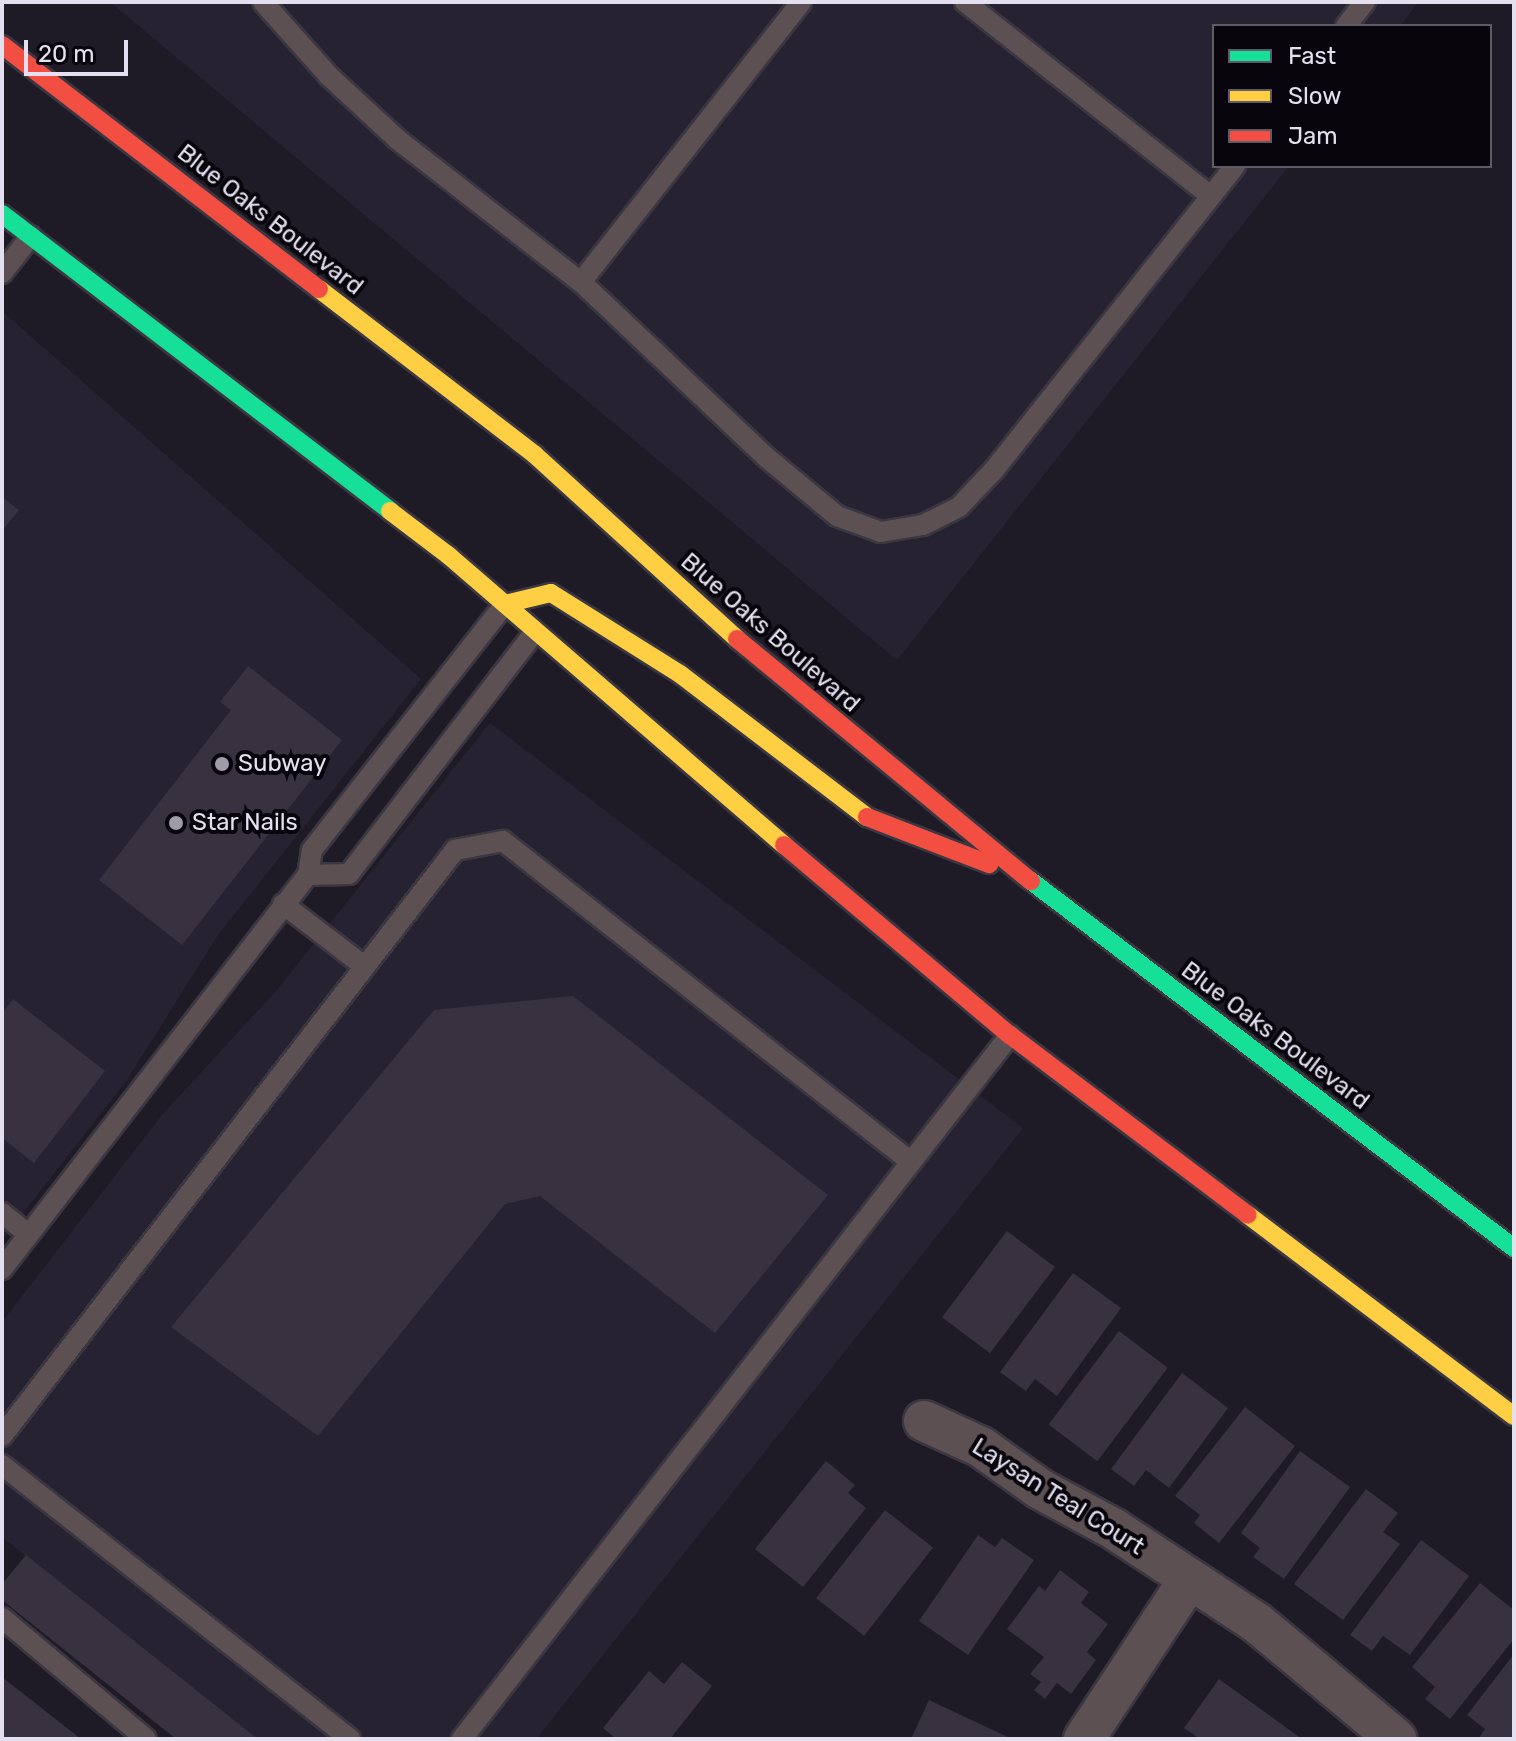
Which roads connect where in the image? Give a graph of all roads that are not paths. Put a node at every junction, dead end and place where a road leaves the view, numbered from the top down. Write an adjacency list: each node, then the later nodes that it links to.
1 (263, 2): 12 (lane)
2 (801, 2): 12 (lane)
3 (965, 2): 8 (lane)
4 (1365, 2): 5 (lane)
5 (1348, 24)
6 (2, 45): 16 (main road, Blue Oaks Boulevard)
7 (1233, 168): 8 (lane)
8 (1211, 196): 12 (lane)
9 (2, 214): 10 (main road)
10 (31, 236): 11 (lane); 13 (main road)
11 (2, 273)
12 (581, 282)
13 (505, 604): 14 (main road); 15 (lane); 16 (main road)
14 (535, 632): 15 (lane); 19 (main road)
15 (308, 875): 17 (lane)
16 (1028, 879): 23 (main road, Blue Oaks Boulevard)
17 (283, 904): 18 (lane); 22 (lane)
18 (365, 967): 20 (lane); 27 (lane)
19 (1010, 1035): 20 (lane); 25 (main road)
20 (911, 1162): 33 (lane)
21 (2, 1213): 22 (lane)
22 (28, 1234): 24 (lane)
23 (1514, 1248)
24 (2, 1269)
25 (1514, 1416)
26 (924, 1421): 29 (street, Laysan Teal Court)
27 (2, 1436)
28 (2, 1465): 32 (lane)
29 (1189, 1580): 34 (street); 35 (street, Laysan Teal Court)
30 (2, 1618): 31 (lane)
31 (146, 1739)
32 (350, 1739)
33 (462, 1739)
34 (1084, 1739)
35 (1396, 1739)

